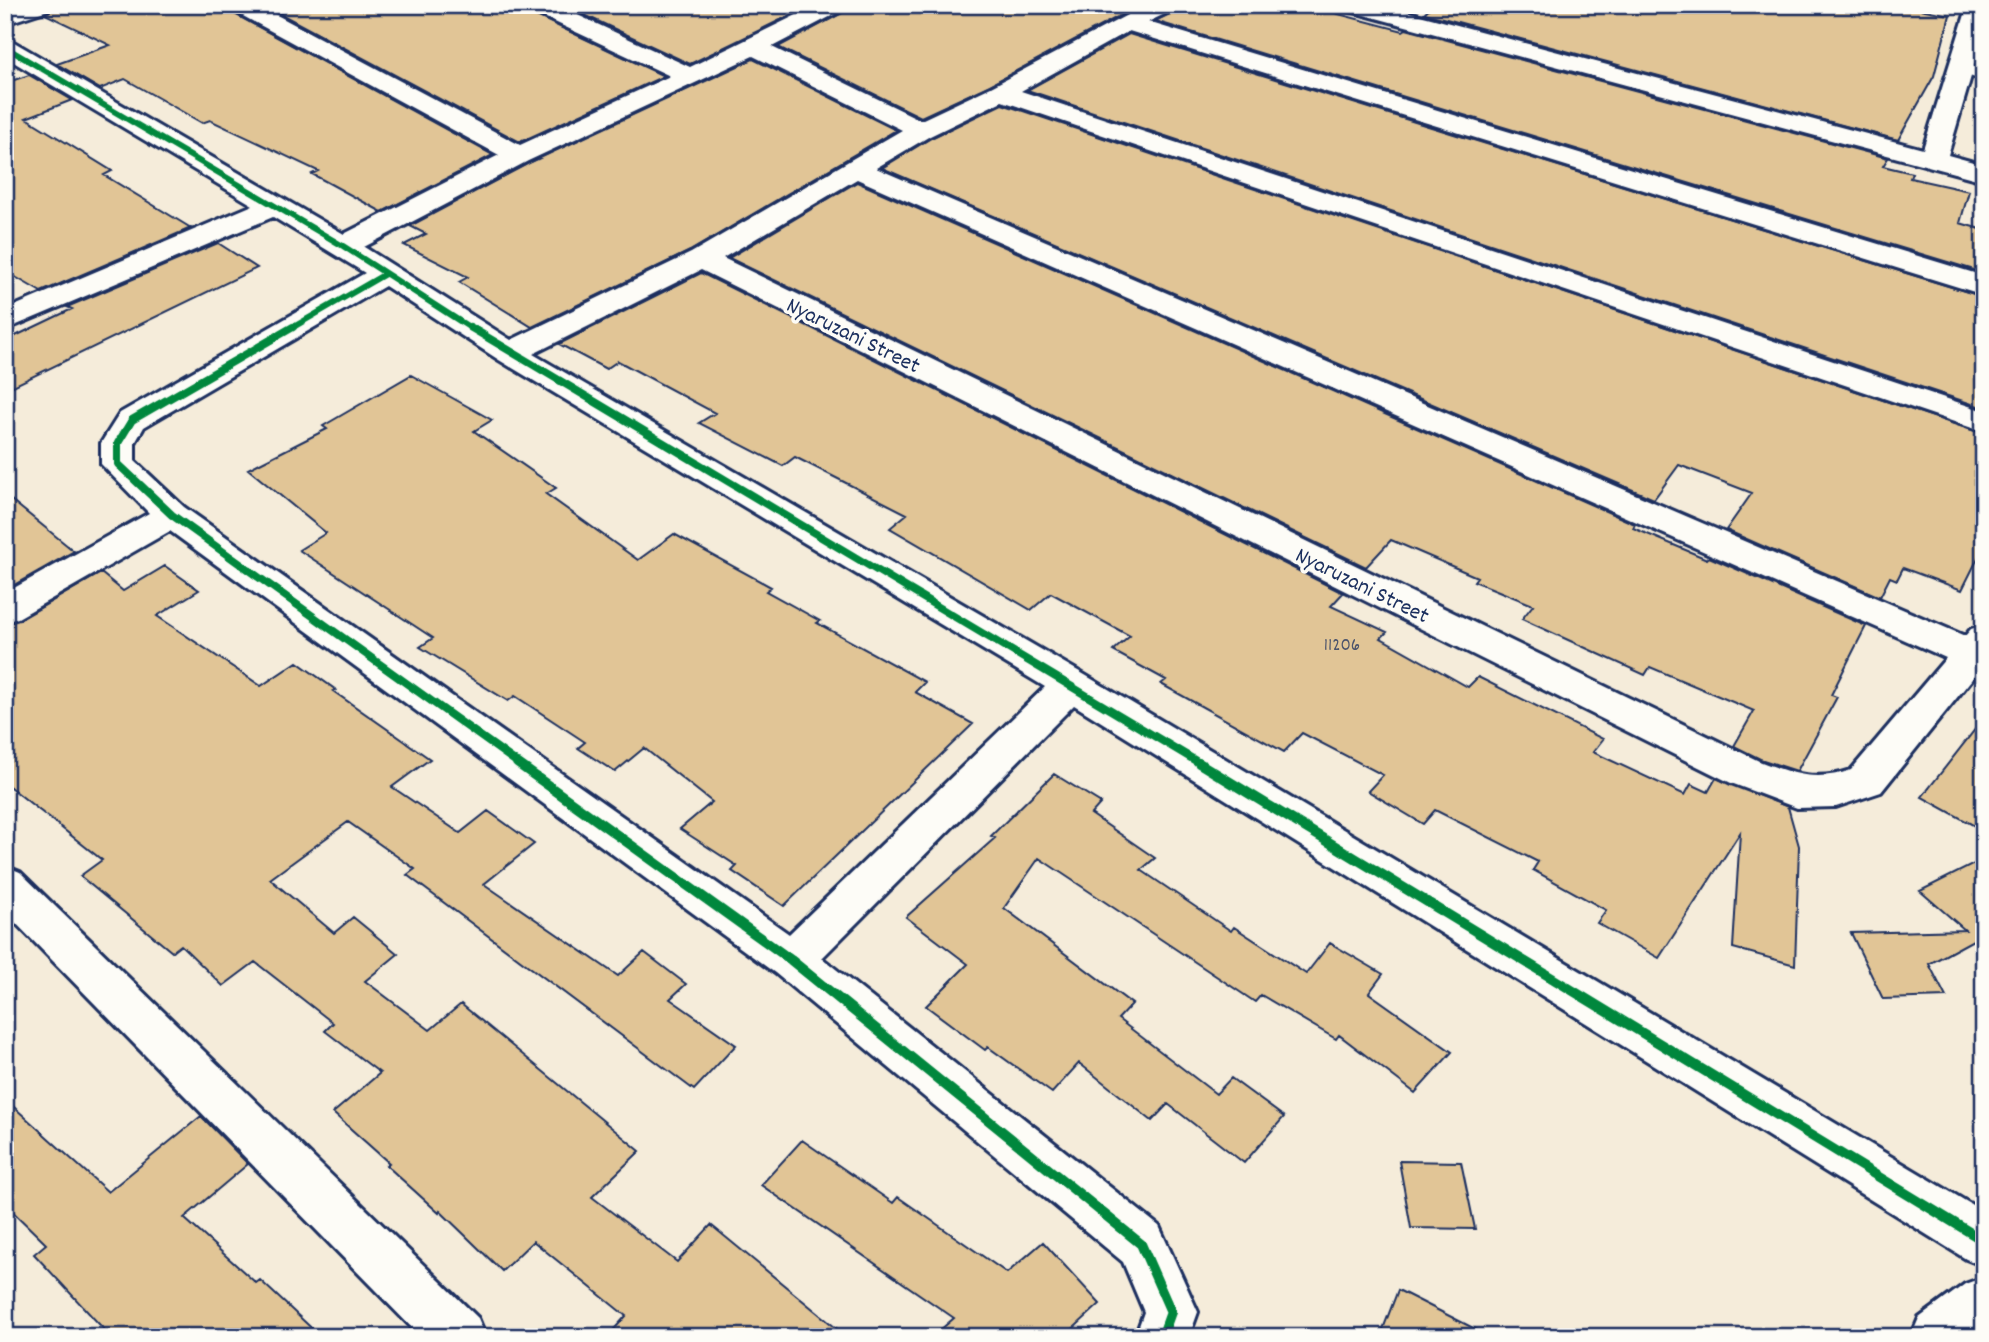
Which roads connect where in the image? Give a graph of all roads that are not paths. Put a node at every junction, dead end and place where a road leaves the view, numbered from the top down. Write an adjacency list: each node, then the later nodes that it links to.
1 (40, 5): 8 (street)
2 (240, 5): 16 (street)
3 (537, 5): 13 (street)
4 (1165, 5): 9 (street)
5 (1353, 5): 17 (street)
6 (1980, 5): 12 (street)
7 (820, 7): 11 (street)
8 (5, 17)
9 (1127, 23): 14 (street); 24 (street)
10 (5, 47): 20 (street)
11 (753, 47): 13 (street); 15 (street)
12 (1972, 72): 17 (street)
13 (687, 75): 16 (street)
14 (1000, 92): 15 (street); 27 (street)
15 (921, 130): 18 (street)
16 (519, 155): 21 (street)
17 (1933, 159): 19 (street)
18 (853, 168): 22 (street); 30 (street)
19 (1984, 173)
20 (274, 206): 21 (street); 25 (street)
21 (343, 246): 23 (street)
22 (701, 259): 26 (street); 30 (street, Nyaruzani Street)
23 (385, 274): 26 (street); 28 (street)
24 (1984, 286)
25 (5, 321)
26 (510, 353): 31 (street)
27 (1984, 422)
28 (172, 515): 29 (street); 33 (street)
29 (5, 609)
30 (1978, 646)
31 (1071, 685): 33 (street); 34 (street)
32 (5, 884): 36 (street)
33 (791, 960): 37 (street)
34 (1984, 1241)
35 (1984, 1303): 38 (street)
36 (459, 1337)
37 (1162, 1337)
38 (1938, 1337)

